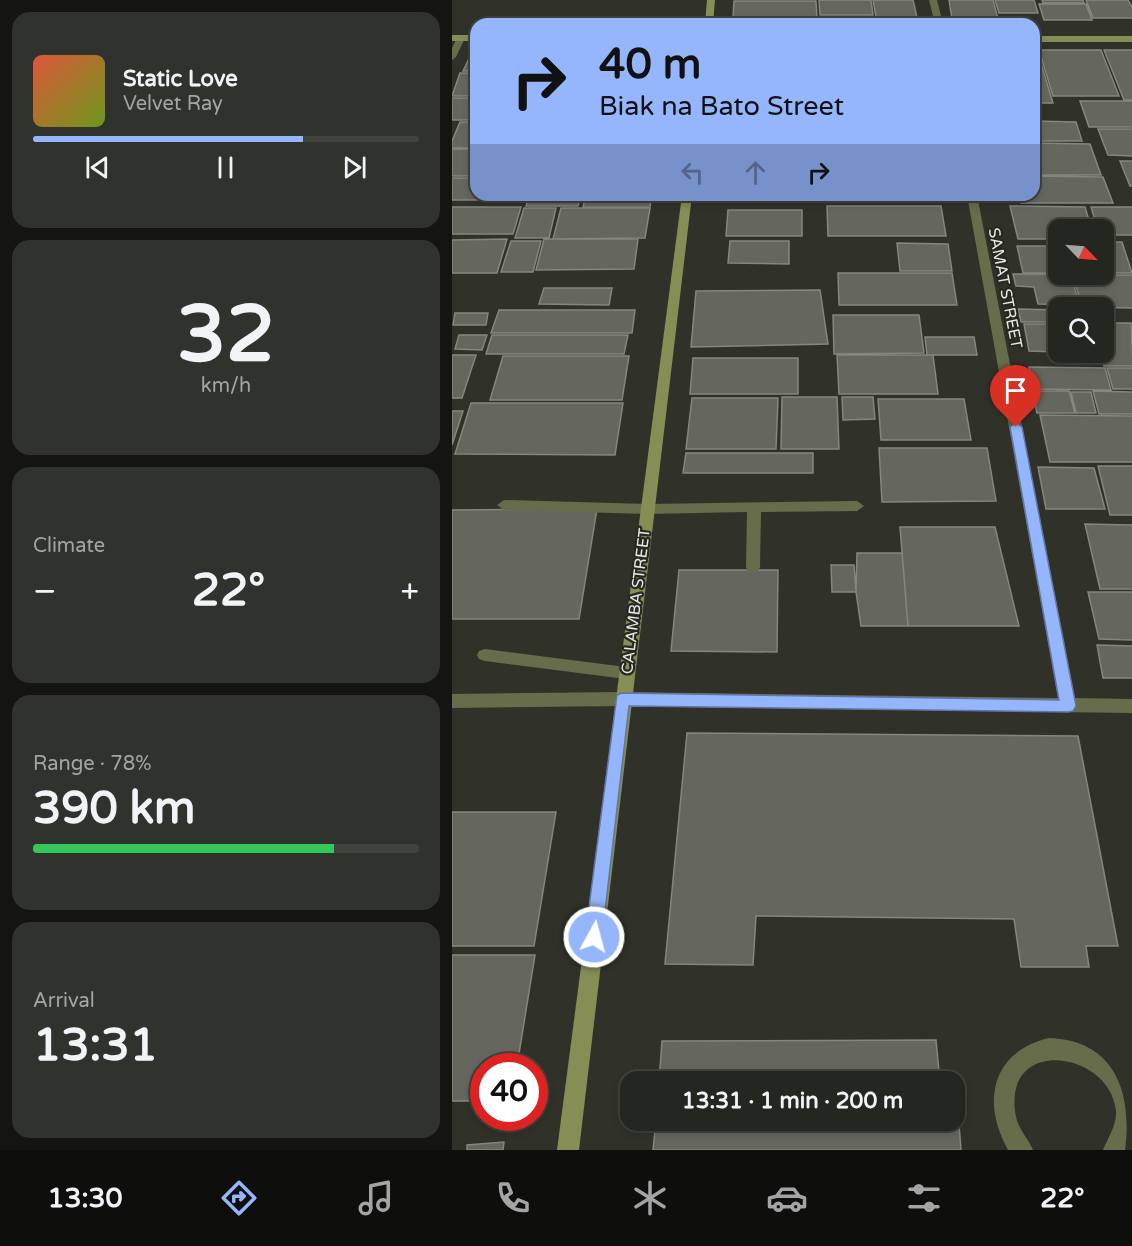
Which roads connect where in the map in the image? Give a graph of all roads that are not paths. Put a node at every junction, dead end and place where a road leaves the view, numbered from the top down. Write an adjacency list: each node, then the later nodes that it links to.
1 (712, 0): 3 (street)
2 (933, 0): 4 (street)
3 (710, 18)
4 (938, 18)
5 (456, 38): 8 (street)
6 (1040, 39): 7 (street)
7 (1133, 39)
8 (452, 57)
9 (686, 201): 14 (street, CALAMBA STREET)
10 (973, 201): 20 (street, SAMAT STREET)
11 (504, 505): 14 (street)
12 (857, 506): 13 (street)
13 (754, 507): 14 (street); 15 (street)
14 (647, 509): 17 (street, CALAMBA STREET)
15 (753, 567)
16 (485, 655): 17 (street)
17 (626, 673): 18 (street, CALAMBA STREET)
18 (622, 699): 19 (street); 20 (street); 23 (street, CALAMBA STREET)
19 (452, 701)
20 (1068, 706): 21 (street)
21 (1133, 706)
22 (1126, 1087): 24 (street); 25 (street)
23 (568, 1150)
24 (1022, 1150)
25 (1115, 1150)

